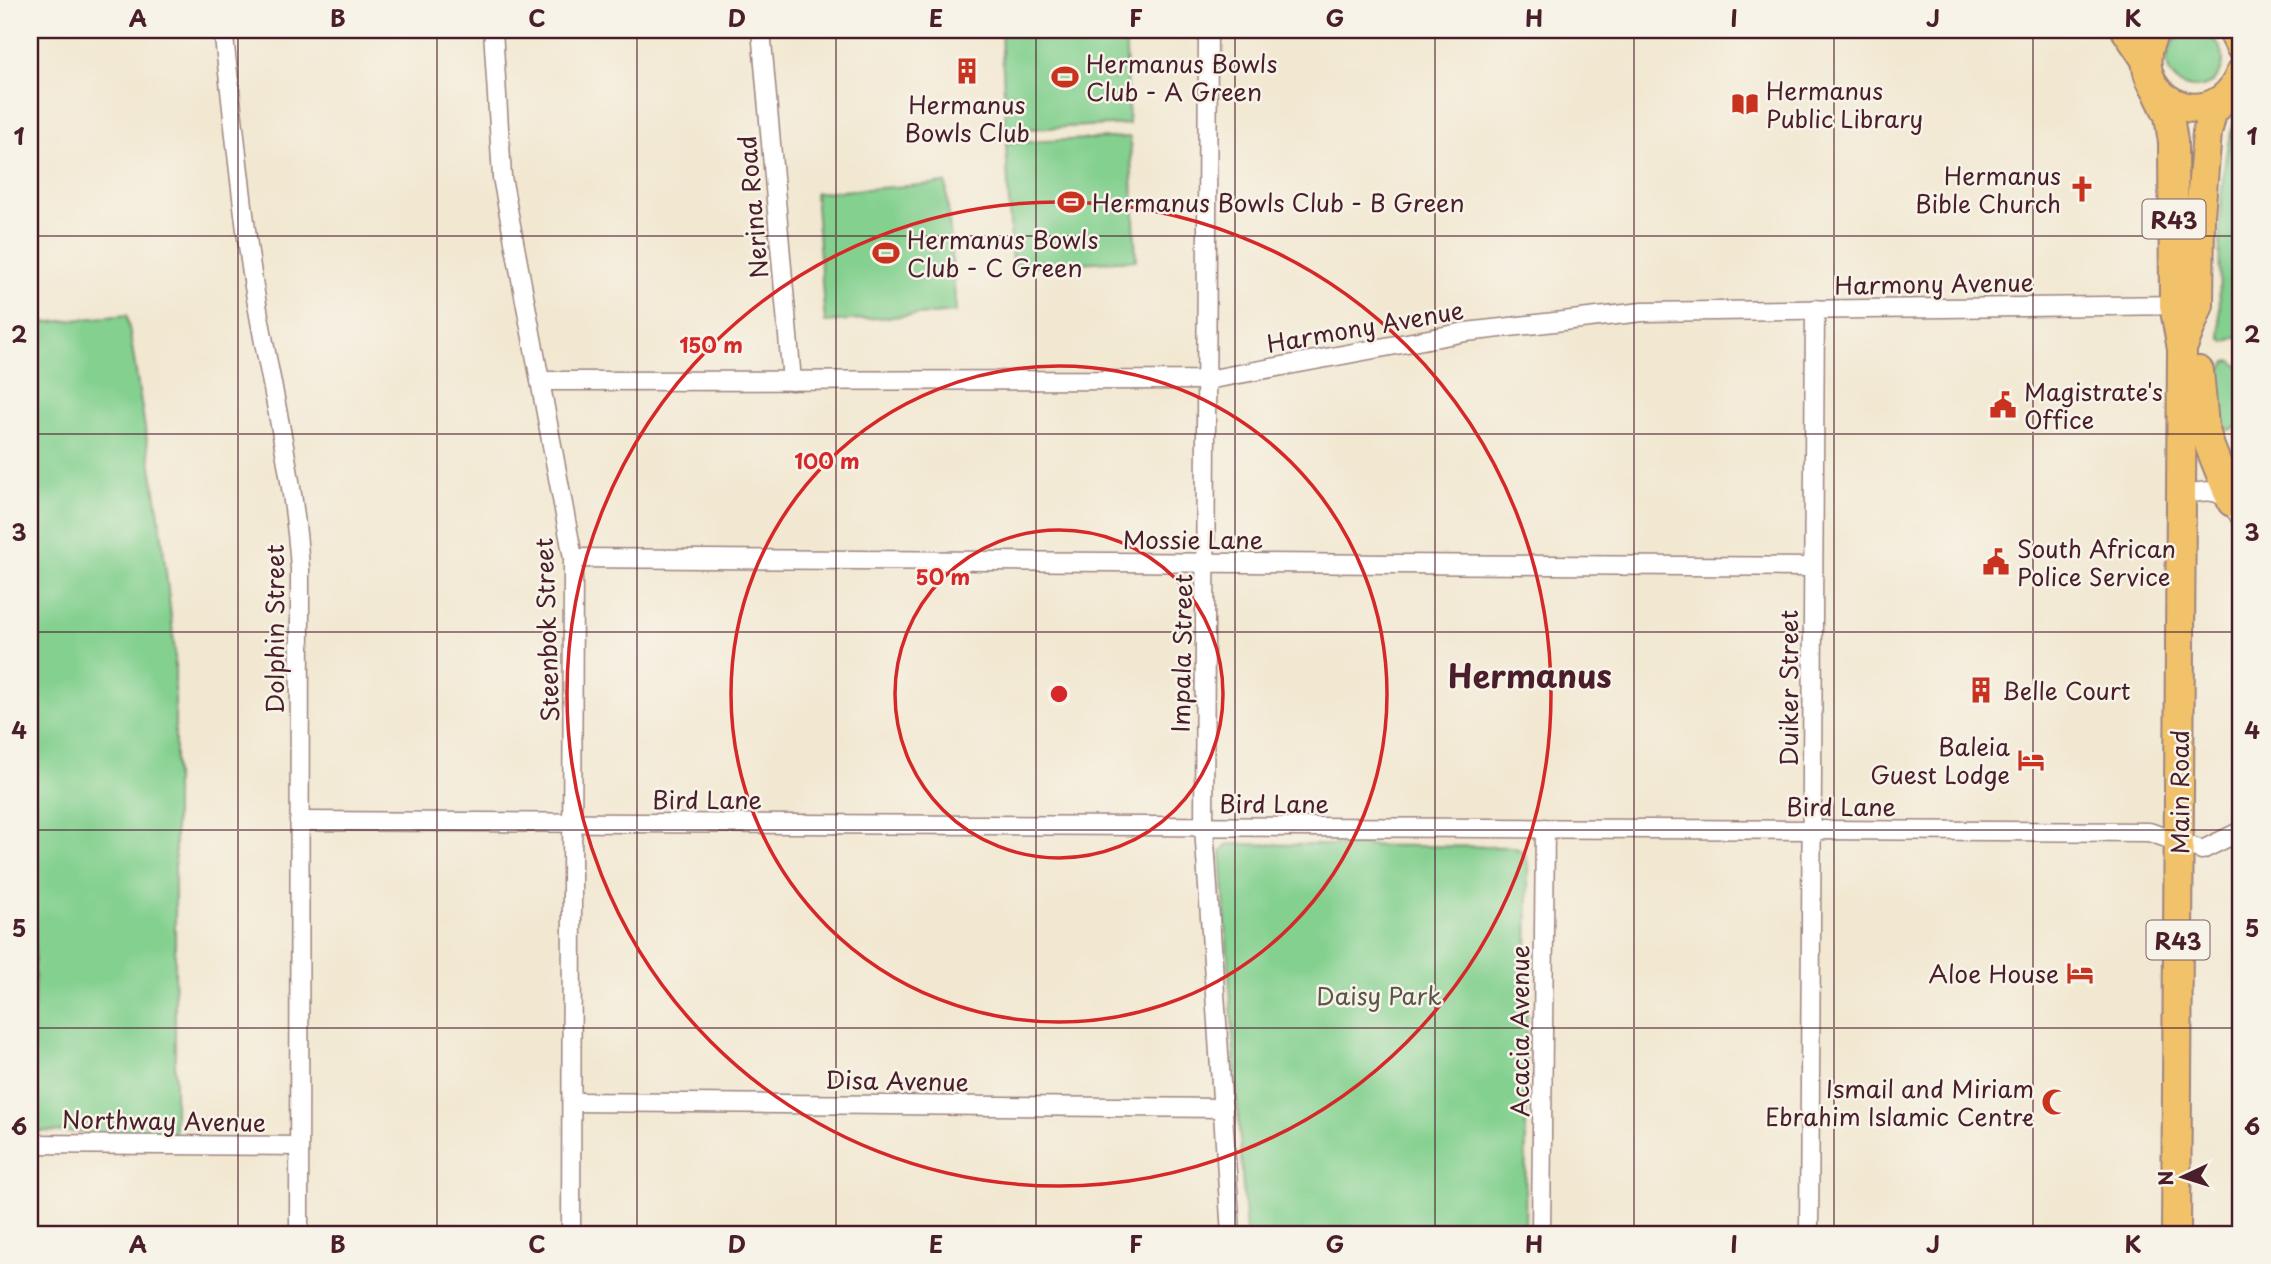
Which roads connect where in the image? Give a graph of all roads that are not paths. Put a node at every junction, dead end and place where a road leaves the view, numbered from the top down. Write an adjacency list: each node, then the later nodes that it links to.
1 (223, 30): 20 (street, Dolphin Street)
2 (493, 30): 13 (street, Steenbok Street)
3 (761, 30): 14 (street, Nerina Road)
4 (1208, 30): 12 (street, Impala Street)
5 (2126, 30): 7 (main road, R43)
6 (2156, 30): 7 (main road)
7 (2146, 60): 9 (main road, Main Road / R43)
8 (2234, 88): 9 (main road, Main Road / R43); 10 (main road, Main Road / R43)
9 (2157, 91): 10 (main road, Main Road / R43)
10 (2186, 305): 11 (street, Harmony Avenue); 15 (main road, Main Road / R43); 16 (main road)
11 (1815, 309): 12 (street, Harmony Avenue); 19 (street, Duiker Street)
12 (1207, 380): 14 (street, Harmony Avenue); 18 (street, Impala Street)
13 (540, 381): 14 (street, Harmony Avenue); 17 (street, Steenbok Street)
14 (792, 381)
15 (2180, 496): 16 (street); 26 (main road, Main Road / R43)
16 (2236, 511)
17 (573, 558): 18 (street, Mossie Lane); 21 (street, Steenbok Street)
18 (1206, 563): 19 (street, Mossie Lane); 22 (street, Impala Street)
19 (1814, 568): 24 (street, Duiker Street)
20 (299, 821): 21 (street, Bird Lane); 30 (street, Dolphin Street)
21 (574, 823): 22 (street, Bird Lane); 27 (street, Steenbok Street)
22 (1204, 827): 23 (street, Bird Lane); 28 (street, Impala Street)
23 (1545, 828): 24 (street, Bird Lane); 34 (street, Acacia Avenue)
24 (1812, 830): 26 (street, Bird Lane); 35 (street, Duiker Street)
25 (2241, 831): 26 (street, Bird Lane)
26 (2179, 842): 36 (main road, Main Road / R43)
27 (572, 1102): 28 (street, Disa Avenue); 32 (street, Steenbok Street)
28 (1223, 1108): 33 (street, Impala Street)
29 (30, 1144): 30 (street, Northway Avenue)
30 (298, 1146): 31 (street, Dolphin Street)
31 (299, 1234)
32 (571, 1234)
33 (1231, 1234)
34 (1541, 1234)
35 (1810, 1234)
36 (2176, 1234)

